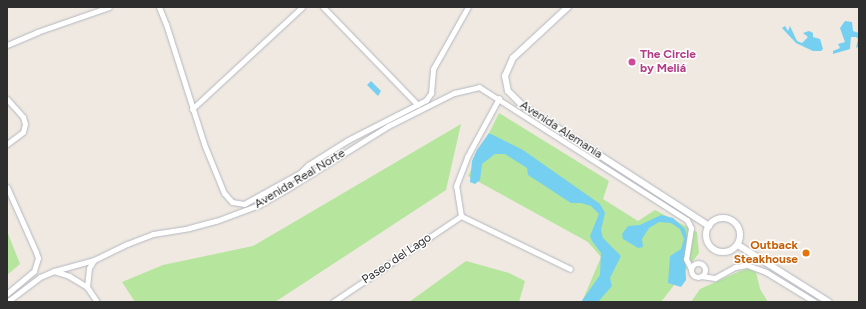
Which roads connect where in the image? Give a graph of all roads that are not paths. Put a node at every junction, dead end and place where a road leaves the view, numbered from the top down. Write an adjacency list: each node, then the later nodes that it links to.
1 (109, 7): 7 (street)
2 (158, 7): 11 (street)
3 (302, 7): 11 (street)
4 (323, 7): 10 (street)
5 (468, 7): 10 (street)
6 (568, 7): 15 (street, Avenida Alemania)
7 (7, 45)
8 (499, 98): 14 (street); 17 (street, Avenida Real Norte); 18 (street, Avenida Real Norte)
9 (7, 99): 12 (street)
10 (418, 105): 11 (street)
11 (192, 109)
12 (7, 144)
13 (7, 187): 23 (street)
14 (461, 216): 19 (street); 26 (street, Paseo del Lago)
15 (709, 226): 16 (street); 16 (street)
16 (738, 245): 28 (street)
17 (94, 260): 20 (street, Avenida Real Norte); 22 (street)
18 (693, 267): 21 (street); 21 (street)
19 (570, 269)
20 (54, 271): 22 (street); 24 (street, Avenida Real Norte)
21 (703, 274): 27 (street)
22 (87, 287): 25 (street)
23 (7, 294)
24 (7, 302)
25 (97, 302)
26 (334, 302)
27 (815, 302)
28 (829, 302)

